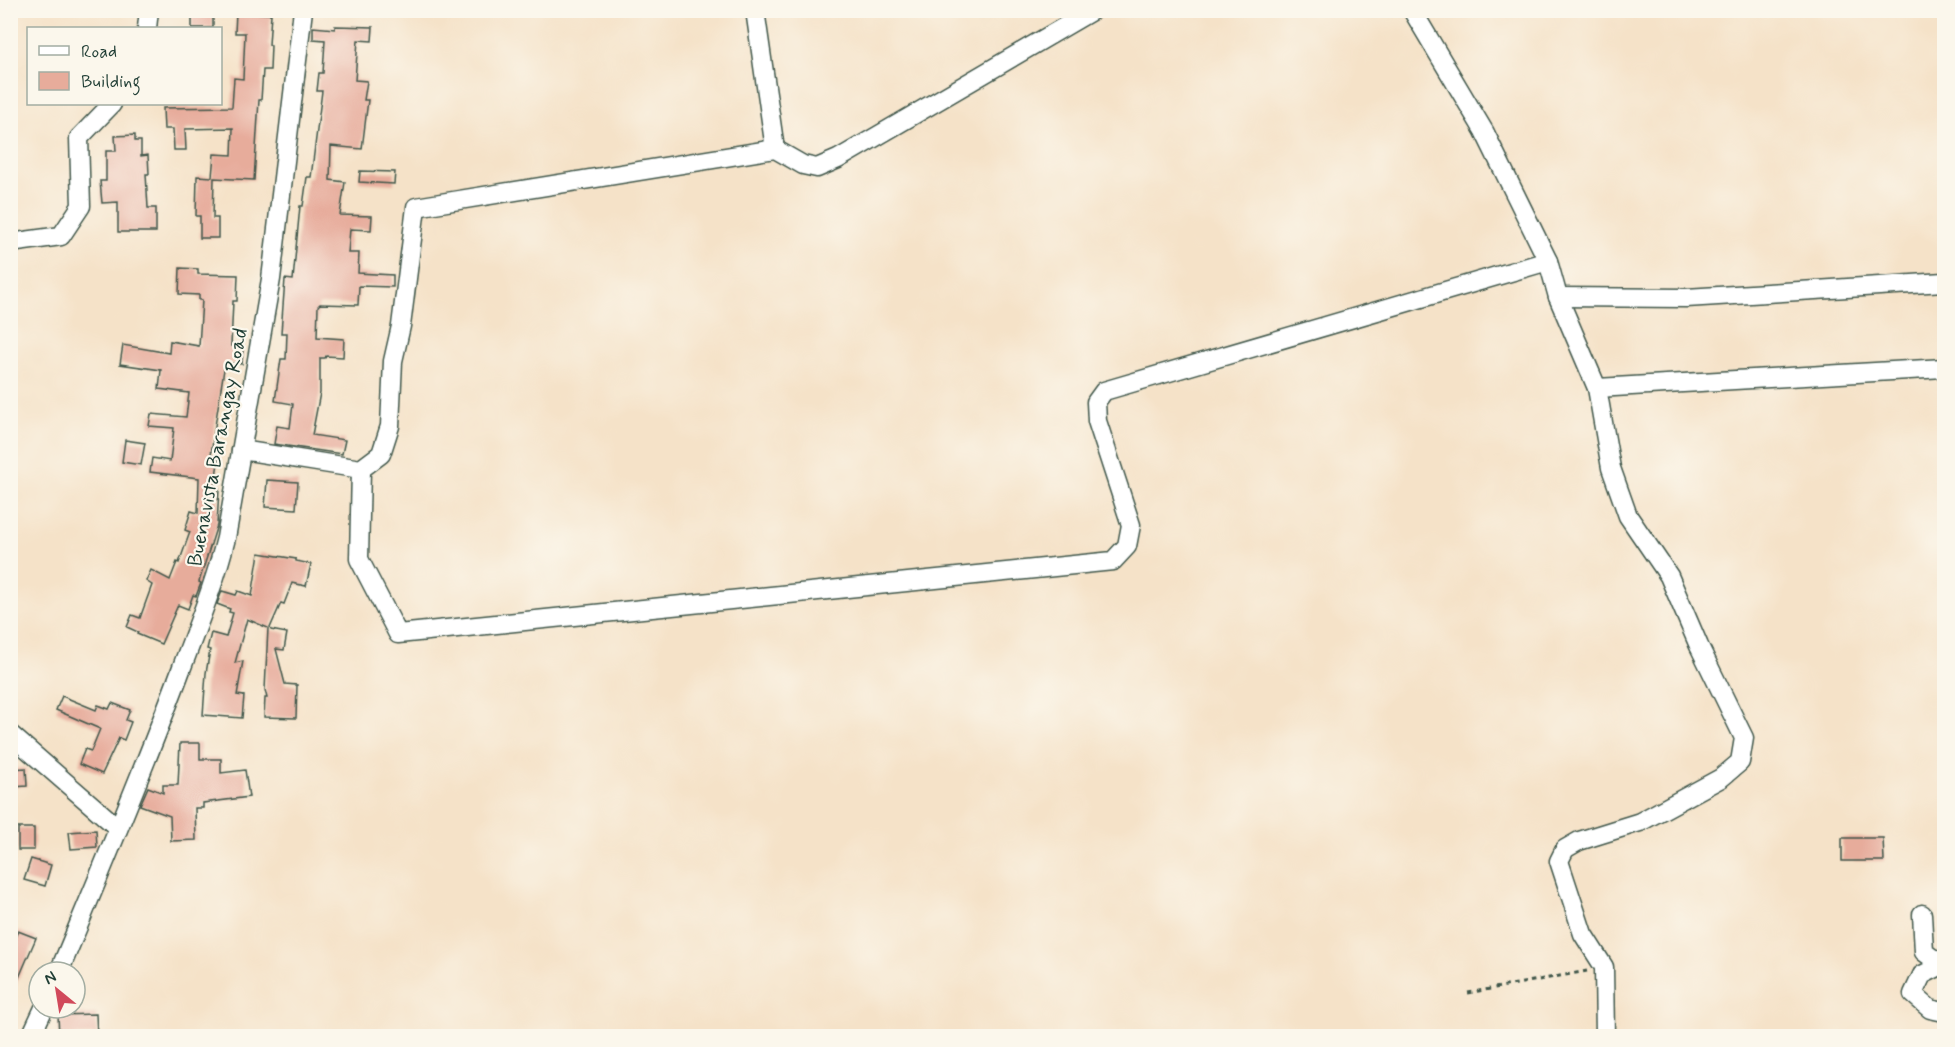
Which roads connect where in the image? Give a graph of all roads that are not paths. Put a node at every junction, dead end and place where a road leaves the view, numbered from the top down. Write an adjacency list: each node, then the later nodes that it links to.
1 (149, 10): 6 (street)
2 (303, 10): 15 (street, Buenavista Barangay Road)
3 (754, 10): 8 (street)
4 (1093, 10): 8 (street)
5 (1412, 10): 10 (street)
6 (147, 27)
7 (111, 105): 9 (street)
8 (775, 149): 16 (street)
9 (10, 243)
10 (1548, 261): 12 (street); 16 (street)
11 (1944, 282): 12 (street)
12 (1558, 297): 14 (street)
13 (1944, 368): 14 (street)
14 (1597, 388): 25 (street)
15 (241, 450): 16 (street); 18 (street, Buenavista Barangay Road)
16 (361, 470)
17 (10, 734): 18 (street)
18 (118, 828): 20 (street, Buenavista Barangay Road)
19 (1922, 914): 21 (street)
20 (64, 960)
21 (1944, 963): 22 (street)
22 (1944, 1011)
23 (38, 1020): 24 (street)
24 (31, 1036)
25 (1605, 1036)

